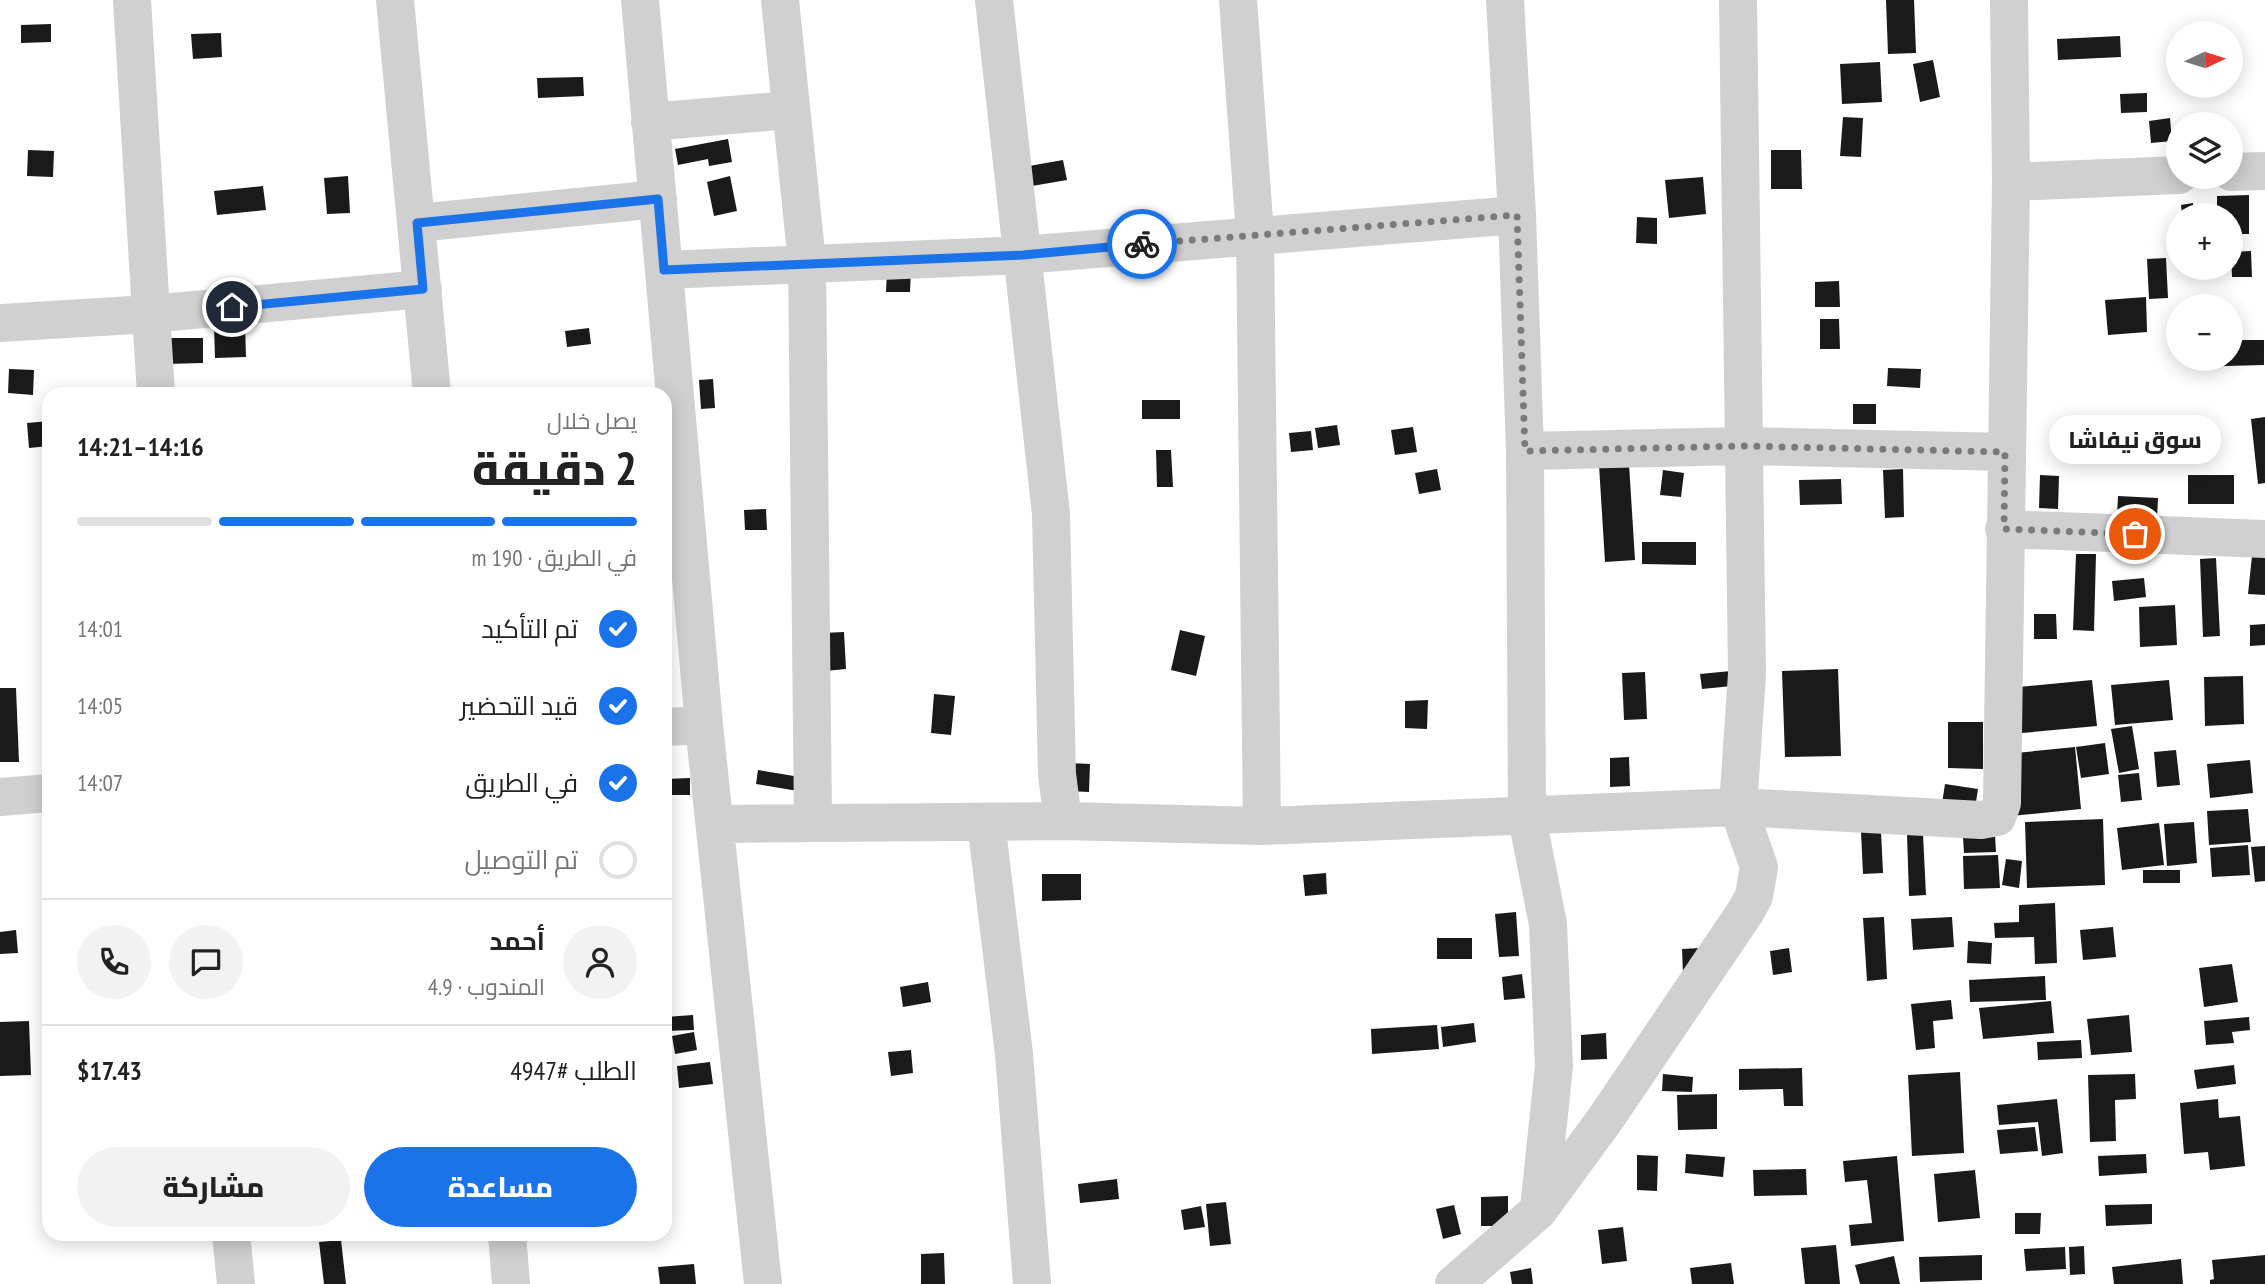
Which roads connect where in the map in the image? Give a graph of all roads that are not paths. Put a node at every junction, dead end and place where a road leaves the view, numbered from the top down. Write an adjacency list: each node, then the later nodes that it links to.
1 (132, 0): 24 (street)
2 (396, 0): 18 (street)
3 (640, 0): 11 (street)
4 (780, 0): 10 (street)
5 (994, 0): 20 (street)
6 (1238, 0): 19 (street)
7 (1505, 0): 17 (street)
8 (1738, 0): 28 (street)
9 (2009, 0): 15 (street)
10 (789, 110): 11 (street); 21 (street)
11 (650, 122): 16 (street)
12 (2265, 171): 13 (street)
13 (2243, 172)
14 (2166, 175): 15 (street)
15 (2011, 182): 30 (street)
16 (658, 199): 18 (street); 22 (street)
17 (1517, 215): 19 (street); 29 (street)
18 (417, 223): 23 (street)
19 (1255, 234): 20 (street); 43 (street)
20 (1023, 255): 21 (street); 40 (street)
21 (807, 262): 22 (street); 39 (street)
22 (664, 270): 33 (street)
23 (423, 289): 24 (street); 27 (street)
24 (150, 314): 25 (street); 26 (street)
25 (0, 323)
26 (155, 387)
27 (431, 387)
28 (1744, 446): 29 (street); 30 (street); 37 (street)
29 (1525, 451): 38 (street)
30 (2005, 452): 31 (street)
31 (2004, 529): 32 (street); 37 (street)
32 (2265, 539)
33 (704, 725): 34 (street); 42 (street)
34 (672, 727)
35 (42, 794): 36 (street)
36 (0, 797)
37 (1738, 807): 38 (street); 44 (street)
38 (1527, 818): 43 (street); 44 (street)
39 (813, 821): 41 (street); 42 (street)
40 (1063, 821): 41 (street); 43 (street)
41 (986, 822): 50 (street)
42 (716, 824): 49 (street)
43 (1262, 826)
44 (1538, 1211): 51 (street)
45 (232, 1241): 47 (street)
46 (508, 1241): 48 (street)
47 (236, 1284)
48 (511, 1284)
49 (763, 1284)
50 (1032, 1284)
51 (1454, 1284)

